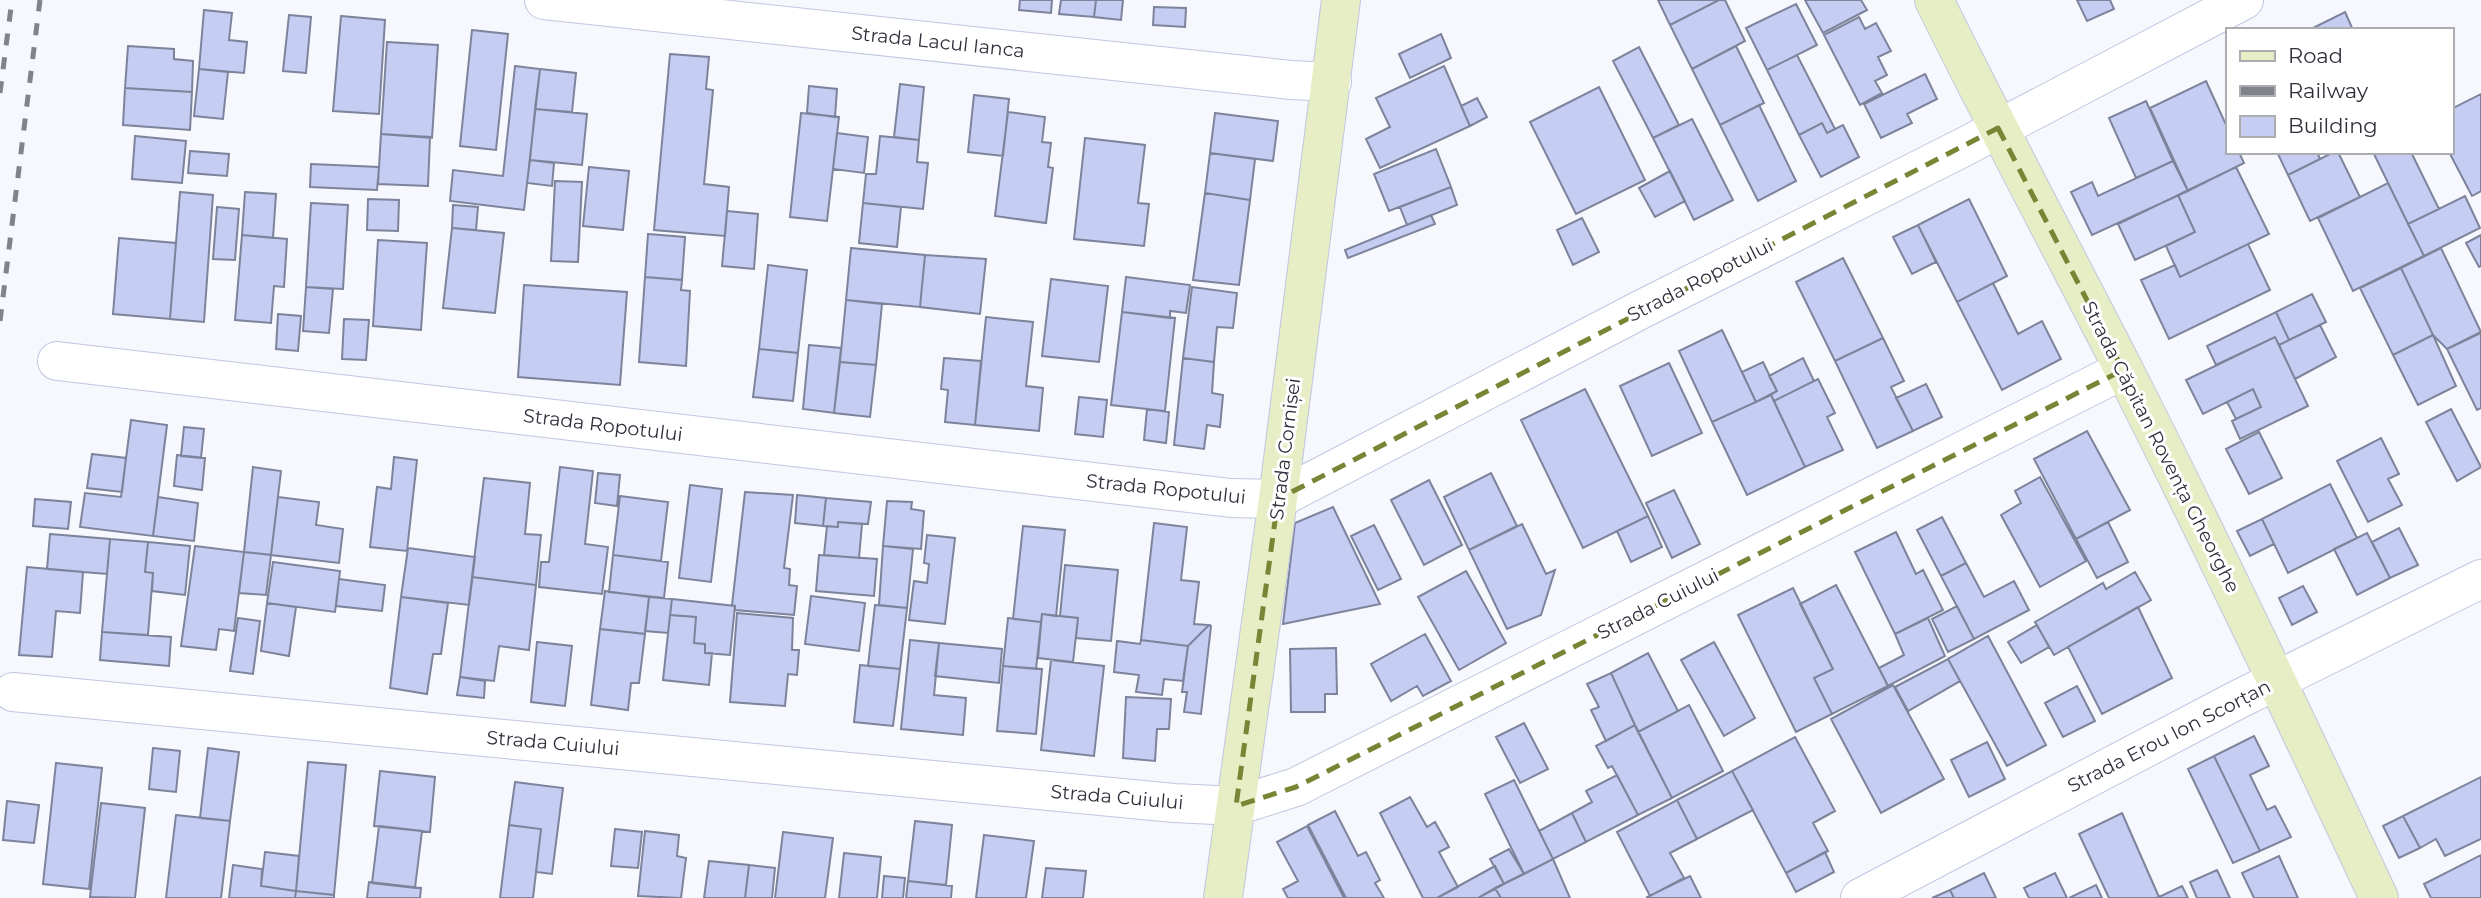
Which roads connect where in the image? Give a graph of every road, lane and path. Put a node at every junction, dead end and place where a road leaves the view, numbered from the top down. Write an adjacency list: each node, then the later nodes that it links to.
1 (544, 0): 5 (street, Strada Lacul Ianca)
2 (1341, 0): 5 (street, Strada Cornișei)
3 (1934, 0): 6 (street, Strada Căpitan Rovența Gheorghe)
4 (2245, 0): 6 (street, Strada Ropotului)
5 (1332, 82): 9 (street, Strada Cornișei)
6 (1998, 128): 8 (street, Strada Căpitan Rovența Gheorghe); 9 (street, Strada Ropotului)
7 (57, 361): 9 (street, Strada Ropotului)
8 (2123, 370): 11 (street, Strada Căpitan Rovența Gheorghe); 13 (street, Strada Cuiului)
9 (1278, 499): 13 (street, Strada Cornișei)
10 (2481, 579): 11 (street, Strada Erou Ion Scorțan)
11 (2277, 680): 15 (street, Strada Erou Ion Scorțan); 16 (street, Strada Căpitan Rovența Gheorghe)
12 (13, 692): 13 (street, Strada Cuiului)
13 (1236, 806): 14 (street, Strada Cornișei)
14 (1223, 898)
15 (1860, 898)
16 (2379, 898)

